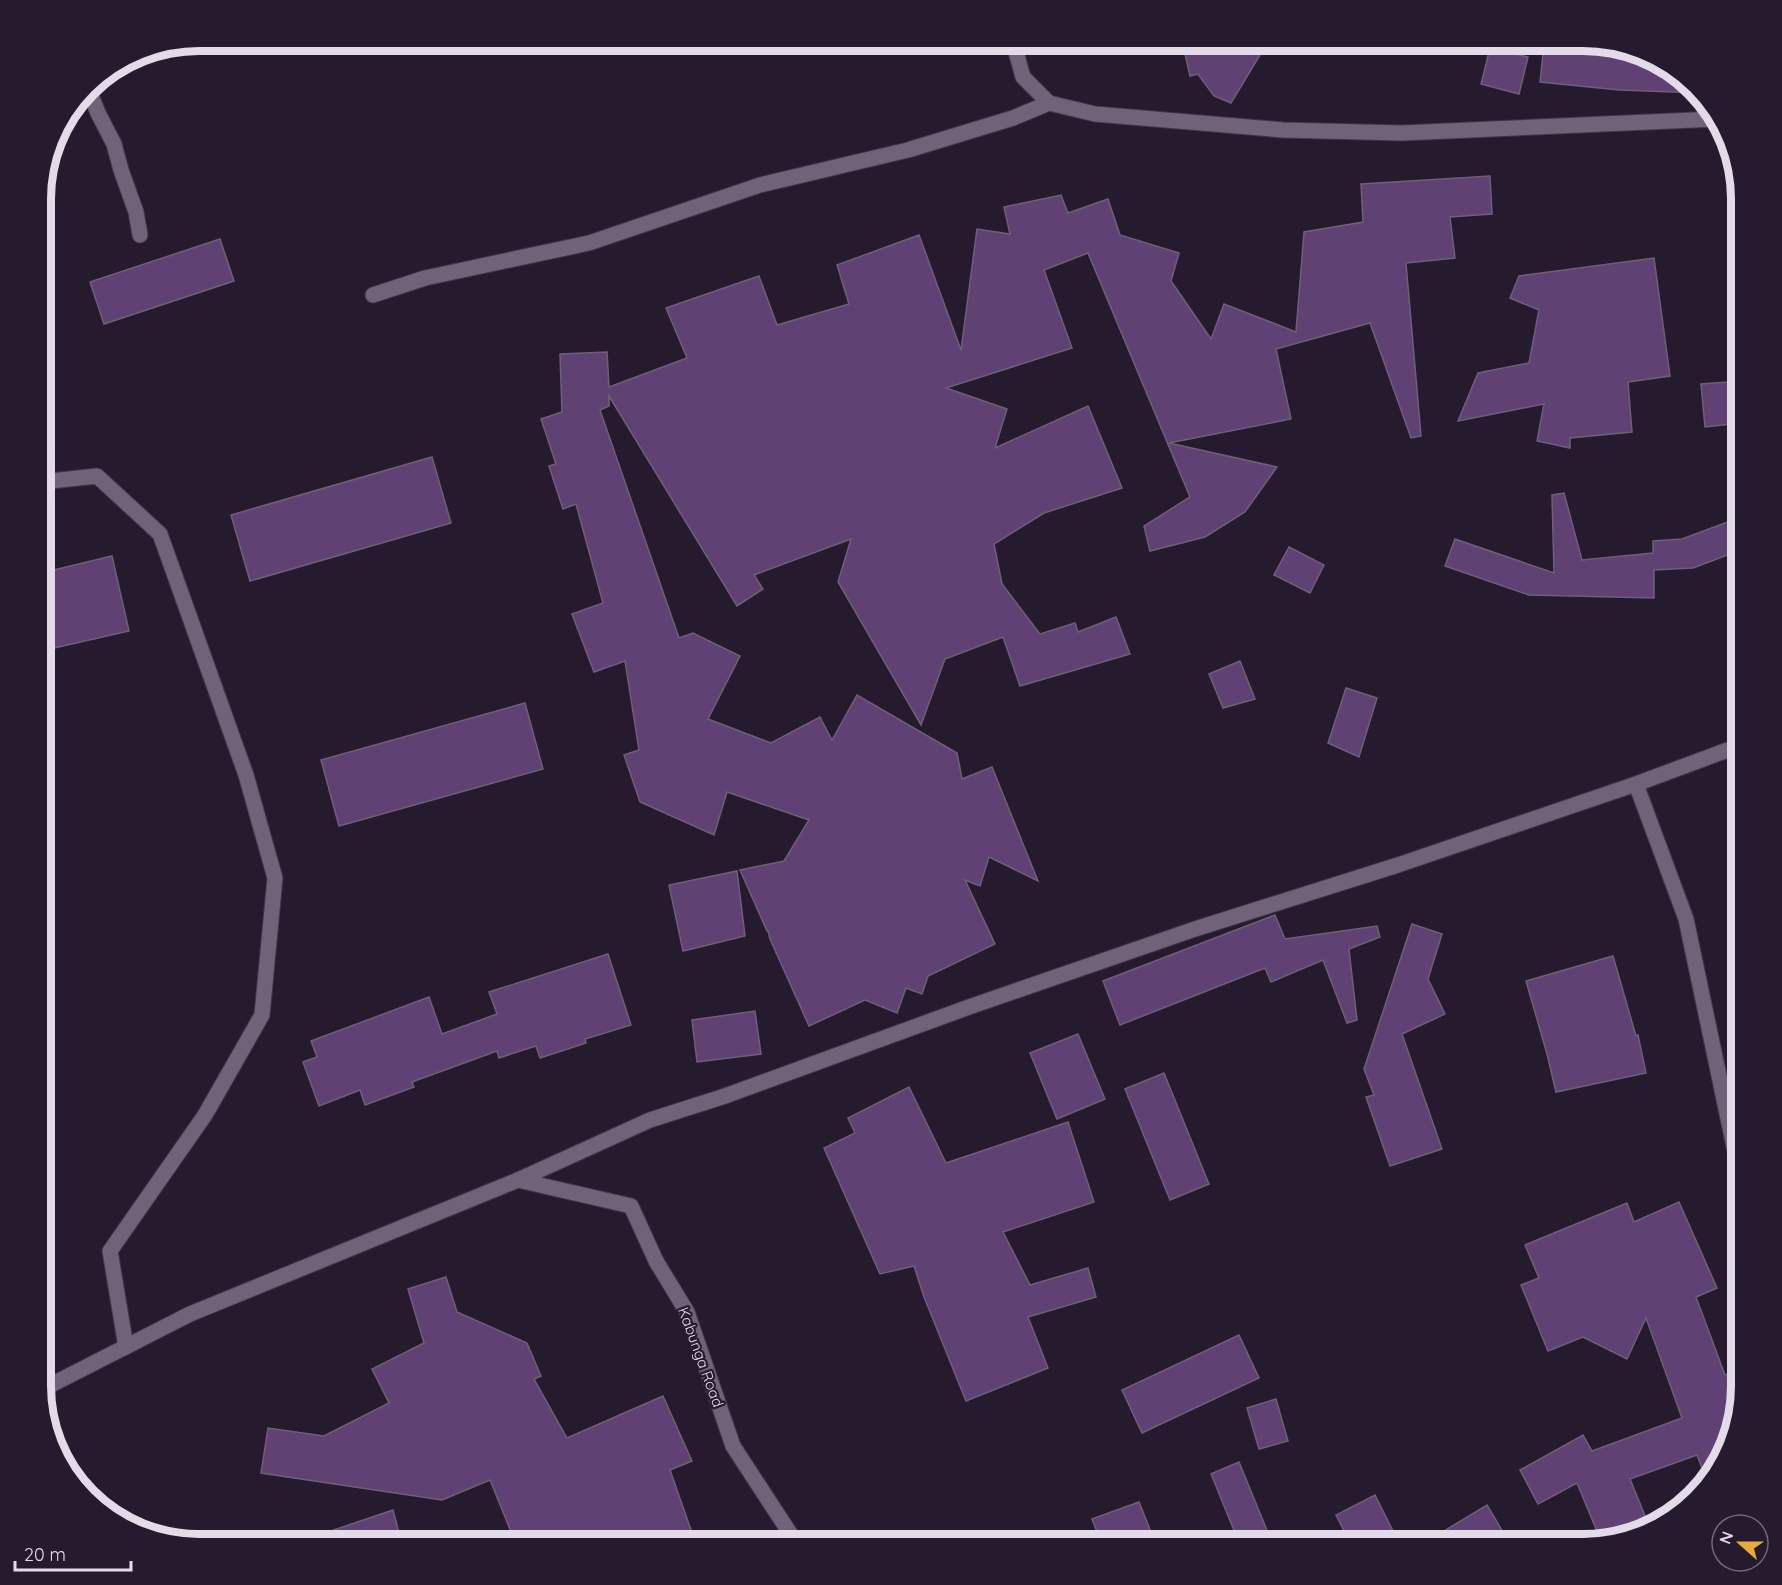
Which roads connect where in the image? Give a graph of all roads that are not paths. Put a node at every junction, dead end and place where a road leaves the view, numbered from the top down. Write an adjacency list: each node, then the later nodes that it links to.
1 (1016, 51): 3 (street)
2 (92, 97): 5 (street)
3 (1049, 103): 4 (street); 6 (street)
4 (1707, 119)
5 (140, 235)
6 (373, 295)
7 (51, 481): 12 (street)
8 (1731, 749): 9 (street)
9 (1636, 784): 10 (street); 11 (street)
10 (1731, 1132)
11 (518, 1180): 12 (street); 14 (street, Kabunga Road)
12 (126, 1347): 13 (street)
13 (51, 1385)
14 (790, 1534)

